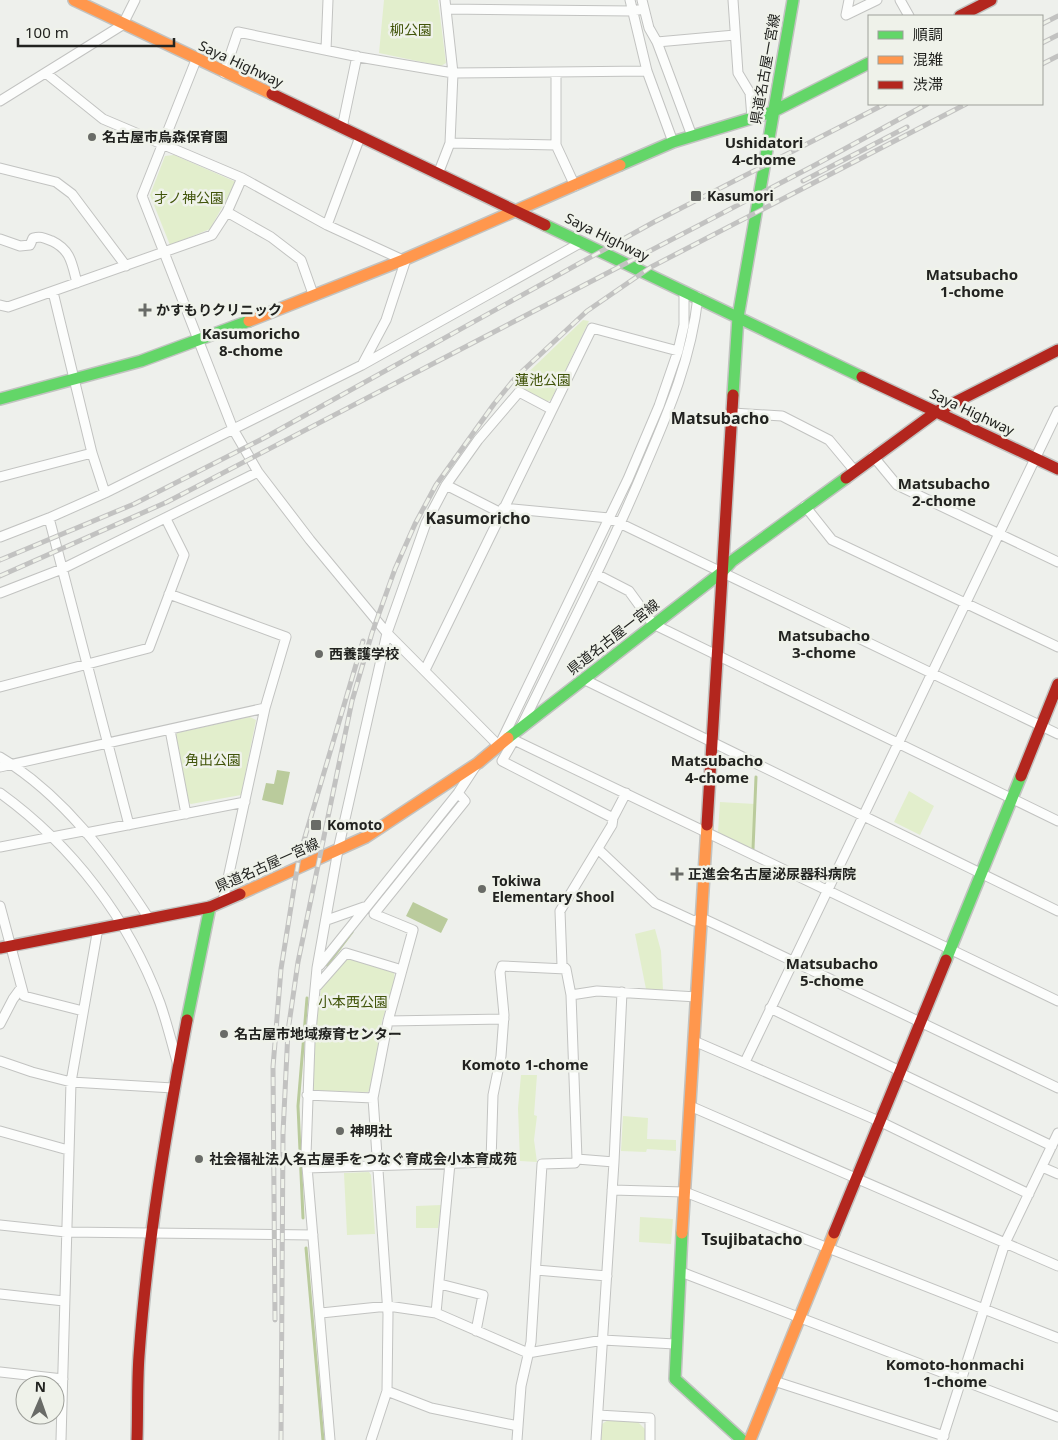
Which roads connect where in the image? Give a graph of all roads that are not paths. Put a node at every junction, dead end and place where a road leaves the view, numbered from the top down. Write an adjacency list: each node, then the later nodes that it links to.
1 (74, 0): 16 (street, Saya Highway)
2 (135, 0): 16 (street)
3 (328, 0): 19 (street)
4 (630, 0): 13 (street)
5 (733, 0): 17 (street)
6 (793, 0): 29 (street, 県道名古屋一宮線)
7 (849, 0): 8 (street)
8 (877, 0)
9 (900, 0): 14 (street)
10 (991, 0): 15 (street)
11 (445, 4): 13 (street); 26 (street)
12 (643, 4): 13 (street); 18 (street)
13 (632, 11): 23 (street)
14 (908, 15)
15 (962, 15)
16 (124, 24): 21 (street, Saya Highway); 27 (street)
17 (735, 35): 18 (street); 30 (street)
18 (657, 42): 32 (street)
19 (326, 50): 20 (street); 25 (street)
20 (357, 56): 26 (street); 31 (street)
21 (196, 60): 25 (street, Saya Highway); 36 (street)
22 (868, 64): 29 (street)
23 (647, 70): 24 (street); 34 (street)
24 (556, 72): 26 (street); 37 (street)
25 (224, 73): 31 (street, Saya Highway)
26 (453, 73): 35 (street)
27 (47, 74): 28 (street); 36 (street)
28 (0, 102)
29 (772, 112): 30 (street); 56 (street, 県道名古屋一宮線)
30 (752, 118): 32 (street)
31 (342, 128): 33 (street, Saya Highway)
32 (692, 136): 34 (street)
33 (360, 137): 39 (street, Saya Highway); 44 (street)
34 (673, 142): 41 (street)
35 (450, 143): 37 (street); 39 (street)
36 (162, 144): 40 (street); 47 (street)
37 (556, 145): 41 (street)
38 (0, 168): 49 (street)
39 (438, 174): 42 (street, Saya Highway)
40 (242, 178): 43 (street); 44 (street)
41 (575, 186): 42 (street)
42 (518, 211): 46 (street, Saya Highway); 48 (street)
43 (227, 212): 47 (street); 53 (street)
44 (327, 225): 48 (street)
45 (0, 239): 50 (street)
46 (582, 242): 51 (street, Saya Highway); 60 (street)
47 (164, 253): 49 (street); 57 (street)
48 (404, 260): 53 (street); 60 (street)
49 (126, 266): 50 (street)
50 (77, 283): 52 (street)
51 (684, 291): 54 (street, Saya Highway); 59 (street)
52 (53, 292): 55 (street); 61 (street)
53 (313, 294): 57 (street)
54 (698, 298): 56 (street, Saya Highway); 82 (street)
55 (0, 305)
56 (738, 317): 64 (street, Saya Highway); 66 (street, 県道名古屋一宮線)
57 (199, 341): 61 (street); 67 (street)
58 (1058, 350): 64 (street)
59 (678, 351): 63 (street); 80 (street)
60 (362, 365): 67 (street)
61 (74, 379): 62 (street); 68 (street)
62 (0, 399)
63 (551, 409): 75 (street); 78 (street)
64 (936, 412): 69 (street); 70 (street, Saya Highway)
65 (1058, 412): 70 (street)
66 (732, 413): 72 (street); 87 (street, 県道名古屋一宮線)
67 (233, 429): 73 (street); 76 (street)
68 (92, 452): 74 (street); 76 (street)
69 (873, 456): 72 (street); 83 (street)
70 (1035, 458): 71 (street, Saya Highway); 83 (street)
71 (1058, 468)
72 (854, 470): 77 (street)
73 (258, 472): 81 (street); 93 (street)
74 (0, 477)
75 (446, 485): 78 (street); 93 (street)
76 (105, 493): 79 (street)
77 (805, 506): 87 (street); 91 (street)
78 (502, 510): 80 (street); 97 (street)
79 (49, 518): 84 (street); 86 (street)
80 (609, 518): 82 (street); 111 (street)
81 (166, 519): 86 (street); 90 (street)
82 (621, 524): 87 (street); 88 (street)
83 (998, 533): 85 (street); 91 (street)
84 (0, 537)
85 (1058, 562)
86 (62, 569): 89 (street); 96 (street)
87 (722, 572): 92 (street, 県道名古屋一宮線); 95 (street); 98 (street)
88 (596, 574): 92 (street); 103 (street)
89 (0, 593)
90 (169, 594): 96 (street); 102 (street)
91 (966, 602): 94 (street); 98 (street)
92 (653, 624): 95 (street); 99 (street, 県道名古屋一宮線)
93 (387, 633): 97 (street); 131 (street)
94 (1058, 648)
95 (716, 656): 108 (street); 110 (street)
96 (87, 664): 101 (street); 109 (street)
97 (425, 670): 111 (street)
98 (932, 674): 104 (street); 110 (street)
99 (583, 679): 103 (street, 県道名古屋一宮線); 108 (street)
100 (1058, 684): 104 (street)
101 (0, 686)
102 (265, 708): 105 (street); 120 (street)
103 (521, 726): 107 (street, 県道名古屋一宮線)
104 (1041, 726): 106 (street); 119 (street)
105 (170, 730): 109 (street); 121 (street)
106 (1058, 734)
107 (512, 738): 111 (street, 県道名古屋一宮線); 118 (street); 123 (street)
108 (712, 741): 122 (street); 127 (street)
109 (109, 744): 114 (street); 125 (street)
110 (898, 745): 119 (street); 122 (street)
111 (499, 746): 113 (street, 県道名古屋一宮線)
112 (0, 757): 114 (street)
113 (478, 763): 117 (street); 131 (street, 県道名古屋一宮線)
114 (12, 764): 115 (street); 126 (street)
115 (0, 767)
116 (0, 793): 128 (street)
117 (458, 793): 136 (street); 149 (street)
118 (626, 793): 123 (street); 127 (street)
119 (1011, 799): 124 (street); 132 (street)
120 (245, 802): 121 (street); 134 (street)
121 (186, 814): 125 (street)
122 (864, 816): 132 (street); 133 (street)
123 (613, 818): 130 (street)
124 (1058, 821)
125 (129, 825): 126 (street)
126 (85, 832): 128 (street); 139 (street)
127 (706, 832): 133 (street); 140 (street)
128 (51, 837): 129 (street); 142 (street)
129 (0, 847)
130 (598, 849): 140 (street); 148 (street)
131 (338, 850): 134 (street, 県道名古屋一宮線); 141 (street)
132 (981, 874): 138 (street); 145 (street)
133 (827, 890): 145 (street); 146 (street)
134 (223, 901): 137 (street, 県道名古屋一宮線)
135 (0, 906): 144 (street)
136 (365, 906): 141 (street); 147 (street)
137 (210, 907): 139 (street, 県道名古屋一宮線); 165 (street)
138 (1058, 911)
139 (148, 918): 142 (street, 県道名古屋一宮線)
140 (702, 918): 146 (street); 154 (street)
141 (327, 920): 147 (street)
142 (121, 923): 143 (street, 県道名古屋一宮線); 165 (street)
143 (98, 928): 144 (street, 県道名古屋一宮線); 157 (street)
144 (5, 947): 151 (street)
145 (949, 949): 155 (street); 160 (street)
146 (794, 960): 156 (street); 160 (street)
147 (317, 968): 150 (street)
148 (566, 969): 153 (street); 158 (street)
149 (402, 970): 150 (street); 159 (street)
150 (317, 986): 170 (street)
151 (21, 988): 157 (street); 161 (street)
152 (622, 992): 153 (street); 154 (street); 179 (street)
153 (571, 995): 178 (street)
154 (697, 997): 162 (street)
155 (1058, 1001)
156 (770, 1008): 164 (street); 166 (street)
157 (83, 1011): 167 (street)
158 (504, 1019): 159 (street); 180 (street)
159 (388, 1021): 171 (street)
160 (920, 1021): 166 (street); 169 (street)
161 (0, 1024)
162 (694, 1040): 164 (street); 172 (street)
163 (0, 1061): 167 (street)
164 (744, 1062): 173 (street)
165 (178, 1066): 168 (street)
166 (900, 1072): 173 (street); 176 (street)
167 (71, 1082): 168 (street); 177 (street)
168 (173, 1088): 191 (street)
169 (1058, 1088)
170 (307, 1095): 171 (street); 183 (street)
171 (373, 1098): 181 (street)
172 (690, 1106): 185 (street); 187 (street)
173 (881, 1122): 185 (street); 188 (street)
174 (0, 1131): 177 (street)
175 (1058, 1133): 176 (street)
176 (1052, 1146): 182 (street)
177 (68, 1150): 190 (street)
178 (577, 1159): 179 (street); 196 (street)
179 (614, 1162): 186 (street)
180 (450, 1163): 181 (street); 199 (street)
181 (377, 1166): 183 (street); 202 (street)
182 (1042, 1167): 184 (street); 188 (street)
183 (307, 1168): 192 (street)
184 (1058, 1174)
185 (858, 1178): 193 (street); 194 (street)
186 (612, 1190): 187 (street); 198 (street)
187 (685, 1192): 194 (street); 197 (street)
188 (1029, 1194): 193 (street)
189 (0, 1225): 190 (street)
190 (66, 1232): 191 (street); 201 (street)
191 (151, 1233): 192 (street); 224 (street)
192 (313, 1234): 204 (street)
193 (1005, 1243): 195 (street); 203 (street)
194 (829, 1248): 203 (street); 206 (street)
195 (1058, 1266)
196 (536, 1270): 198 (street); 211 (street)
197 (681, 1272): 206 (street); 210 (street)
198 (607, 1276): 209 (street)
199 (440, 1284): 205 (street); 207 (street)
200 (0, 1294): 201 (street)
201 (64, 1301): 214 (street)
202 (388, 1306): 204 (street); 205 (street); 217 (street)
203 (984, 1309): 208 (street); 215 (street)
204 (320, 1313): 225 (street)
205 (436, 1314): 207 (street)
206 (800, 1317): 215 (street); 216 (street)
207 (476, 1331): 211 (street)
208 (1058, 1338)
209 (603, 1340): 210 (street); 211 (street); 218 (street)
210 (675, 1344): 230 (street)
211 (528, 1354): 221 (street)
212 (0, 1372): 213 (street)
213 (27, 1375)
214 (63, 1375)
215 (963, 1379): 219 (street); 222 (street)
216 (774, 1381): 222 (street); 231 (street)
217 (387, 1391): 221 (street); 226 (street)
218 (598, 1415): 228 (street); 229 (street)
219 (1058, 1417)
220 (61, 1425): 223 (street)
221 (518, 1426): 227 (street)
222 (943, 1438)
223 (61, 1440)
224 (137, 1440)
225 (330, 1440)
226 (370, 1440)
227 (517, 1440)
228 (596, 1440)
229 (650, 1440)
230 (742, 1440)
231 (750, 1440)

